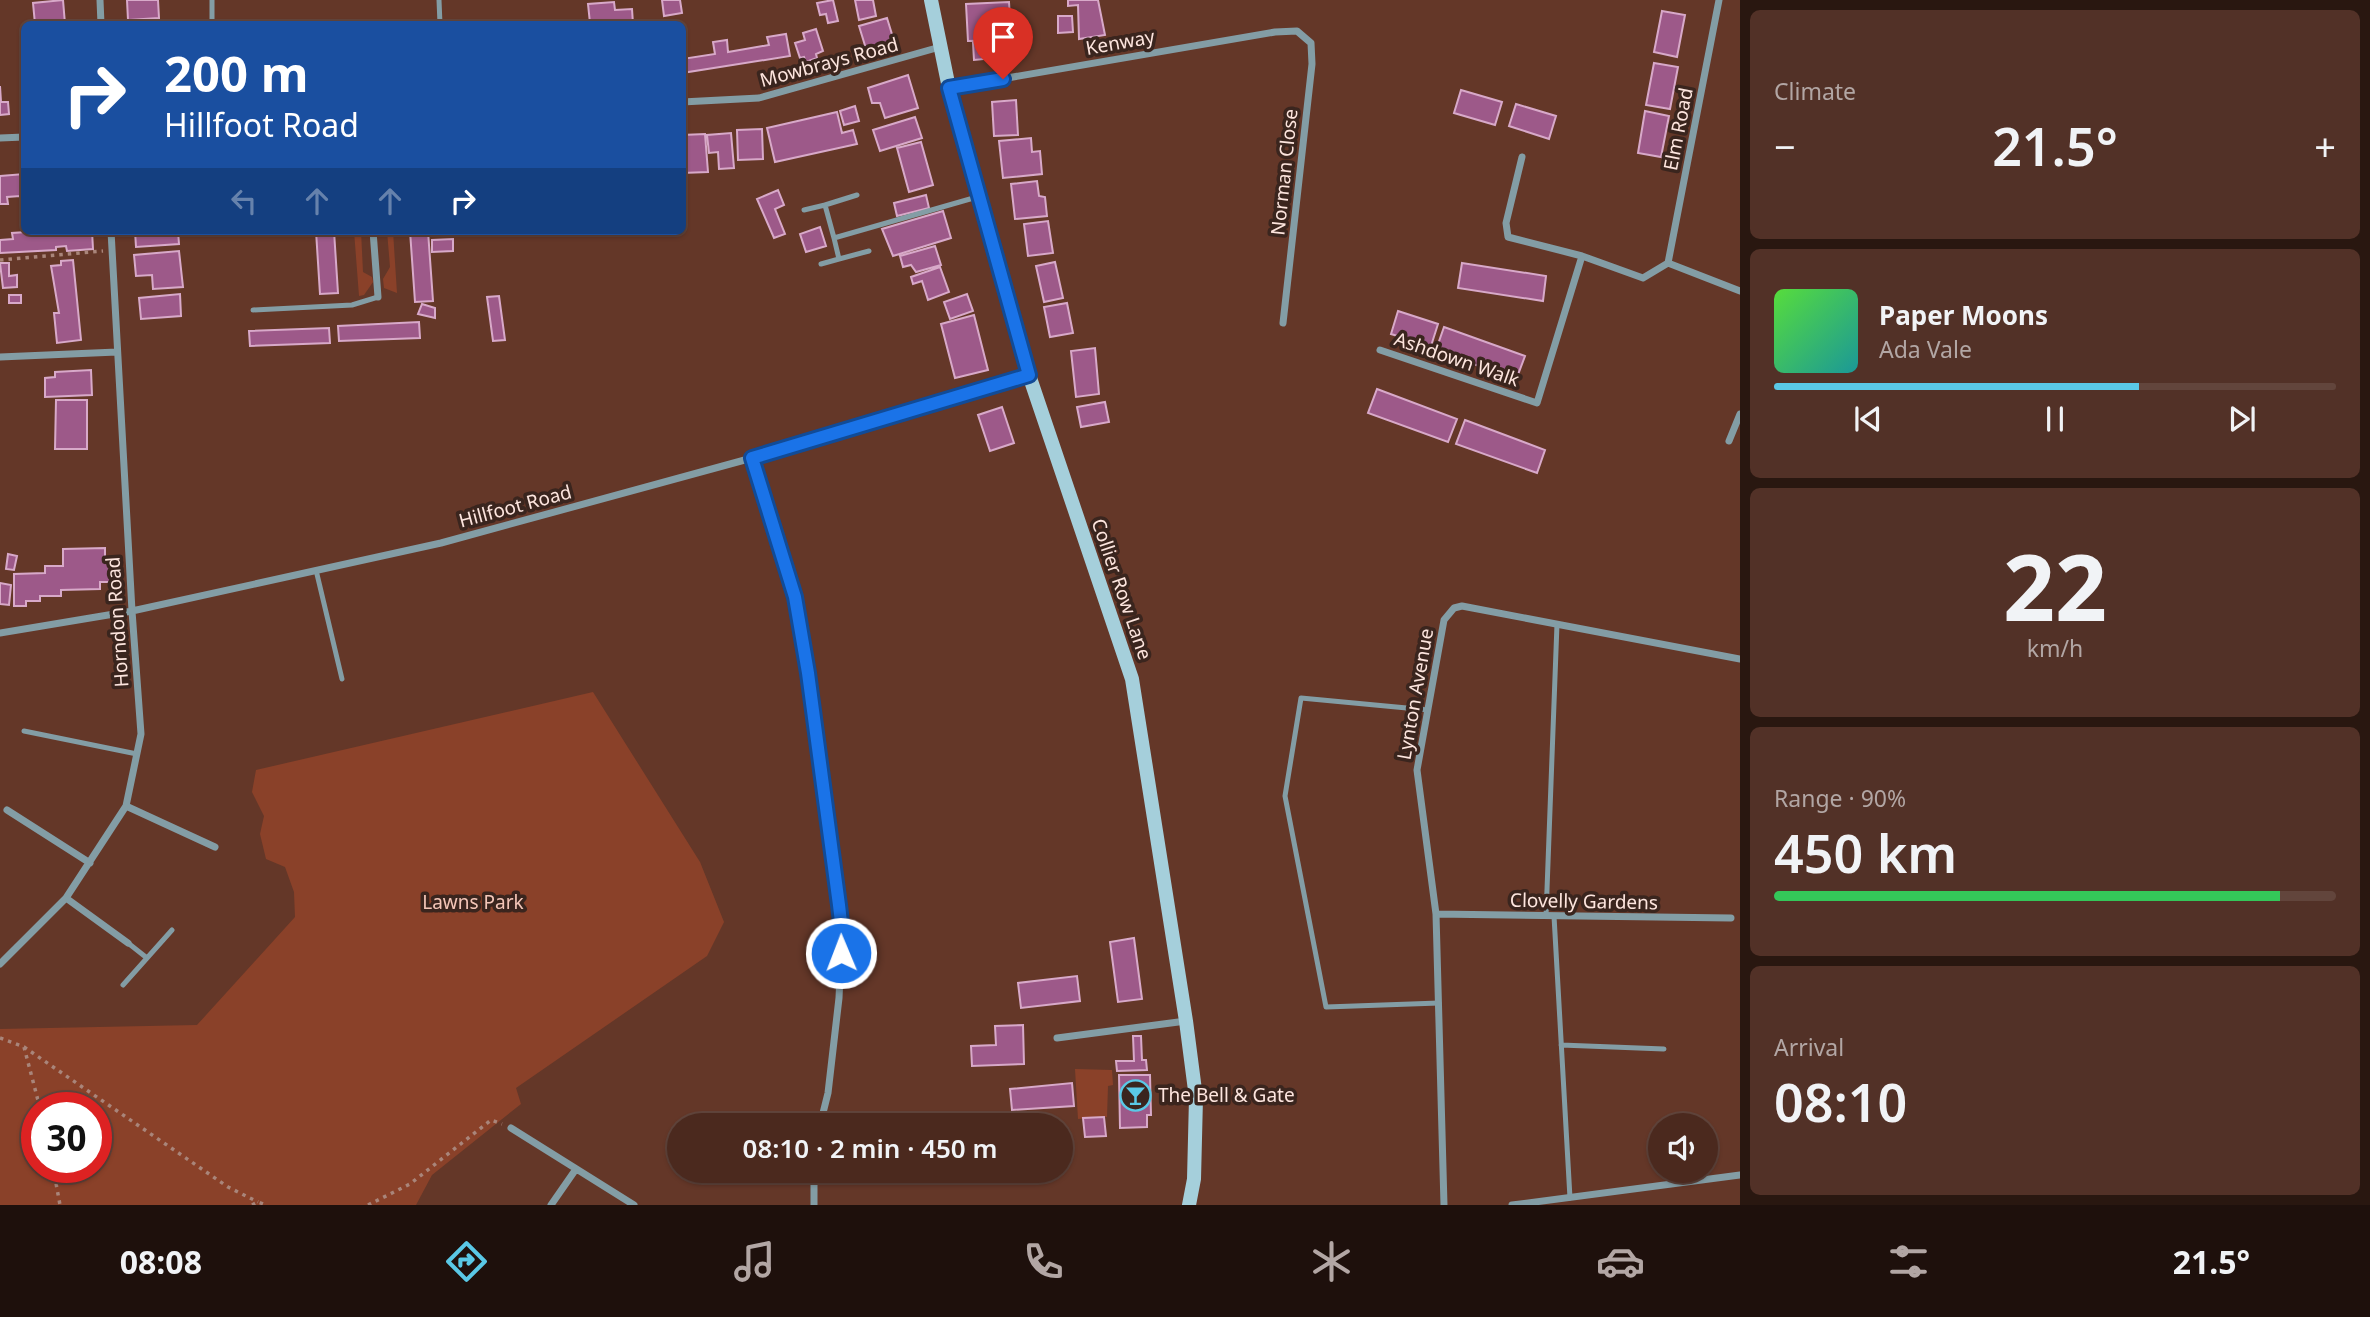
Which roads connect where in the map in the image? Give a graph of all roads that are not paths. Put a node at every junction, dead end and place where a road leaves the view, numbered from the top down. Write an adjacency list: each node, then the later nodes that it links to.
1 (100, 0): 6 (street)
2 (212, 0): 7 (lane)
3 (439, 0): 8 (lane)
4 (931, 0): 10 (main road, Collier Row Lane)
5 (1719, 0): 26 (street, Elm Road)
6 (101, 21)
7 (212, 21)
8 (440, 21)
9 (1297, 30): 11 (street, Kenway); 31 (street, Norman Close)
10 (940, 47): 11 (main road, Collier Row Lane); 12 (street, Mowbrays Road)
11 (949, 88): 17 (main road, Collier Row Lane)
12 (686, 102)
13 (21, 137): 14 (street)
14 (0, 138)
15 (1521, 157): 24 (street)
16 (857, 195): 18 (lane)
17 (980, 196): 22 (lane); 35 (main road, Collier Row Lane)
18 (825, 205): 19 (lane); 22 (lane)
19 (804, 210)
20 (111, 235): 33 (street, Horndon Road)
21 (373, 235): 29 (street)
22 (834, 238): 25 (lane)
23 (869, 251): 25 (lane)
24 (1582, 256): 26 (street); 32 (street, Ashdown Walk)
25 (839, 259): 27 (lane)
26 (1668, 263): 28 (street)
27 (821, 264)
28 (1740, 291)
29 (378, 297): 30 (lane)
30 (253, 310)
31 (1283, 323)
32 (1380, 350)
33 (117, 352): 34 (street); 40 (street, Horndon Road)
34 (0, 357)
35 (1029, 375): 38 (street, Hillfoot Road); 62 (main road, Collier Row Lane)
36 (1740, 414): 37 (street)
37 (1730, 441)
38 (752, 458): 39 (street, Hillfoot Road); 66 (street)
39 (316, 570): 40 (street, Hillfoot Road); 44 (lane)
40 (132, 611): 42 (street, Hillfoot Road); 47 (street, Horndon Road)
41 (1557, 624): 43 (street, Lynton Avenue); 45 (street, Lynton Avenue); 54 (lane)
42 (0, 633)
43 (1740, 659)
44 (342, 679)
45 (1428, 710): 53 (street, Lynton Avenue); 61 (lane)
46 (24, 731): 47 (lane)
47 (137, 754): 48 (street, Horndon Road)
48 (126, 806): 50 (street); 51 (street, Horndon Road)
49 (7, 810): 51 (street)
50 (215, 847)
51 (90, 863): 52 (street, Horndon Road)
52 (66, 898): 57 (street); 59 (street, Horndon Road)
53 (1436, 914): 54 (street, Clovelly Gardens); 61 (street, Lynton Avenue)
54 (1550, 916): 55 (street, Clovelly Gardens); 64 (lane)
55 (1731, 918)
56 (172, 930): 58 (lane)
57 (128, 943): 58 (lane)
58 (147, 958): 60 (lane)
59 (1, 960)
60 (123, 985)
61 (1439, 1003): 76 (street, Lynton Avenue)
62 (1186, 1021): 63 (street); 75 (main road, Collier Row Lane)
63 (1057, 1038)
64 (1561, 1045): 65 (lane); 71 (lane)
65 (1664, 1049)
66 (823, 1113)
67 (511, 1128): 68 (street)
68 (576, 1169): 72 (street); 73 (street)
69 (1740, 1175): 71 (street)
70 (814, 1183): 74 (street)
71 (1570, 1198): 77 (street)
72 (551, 1205)
73 (634, 1205)
74 (814, 1205)
75 (1189, 1205)
76 (1444, 1205)
77 (1512, 1205)

